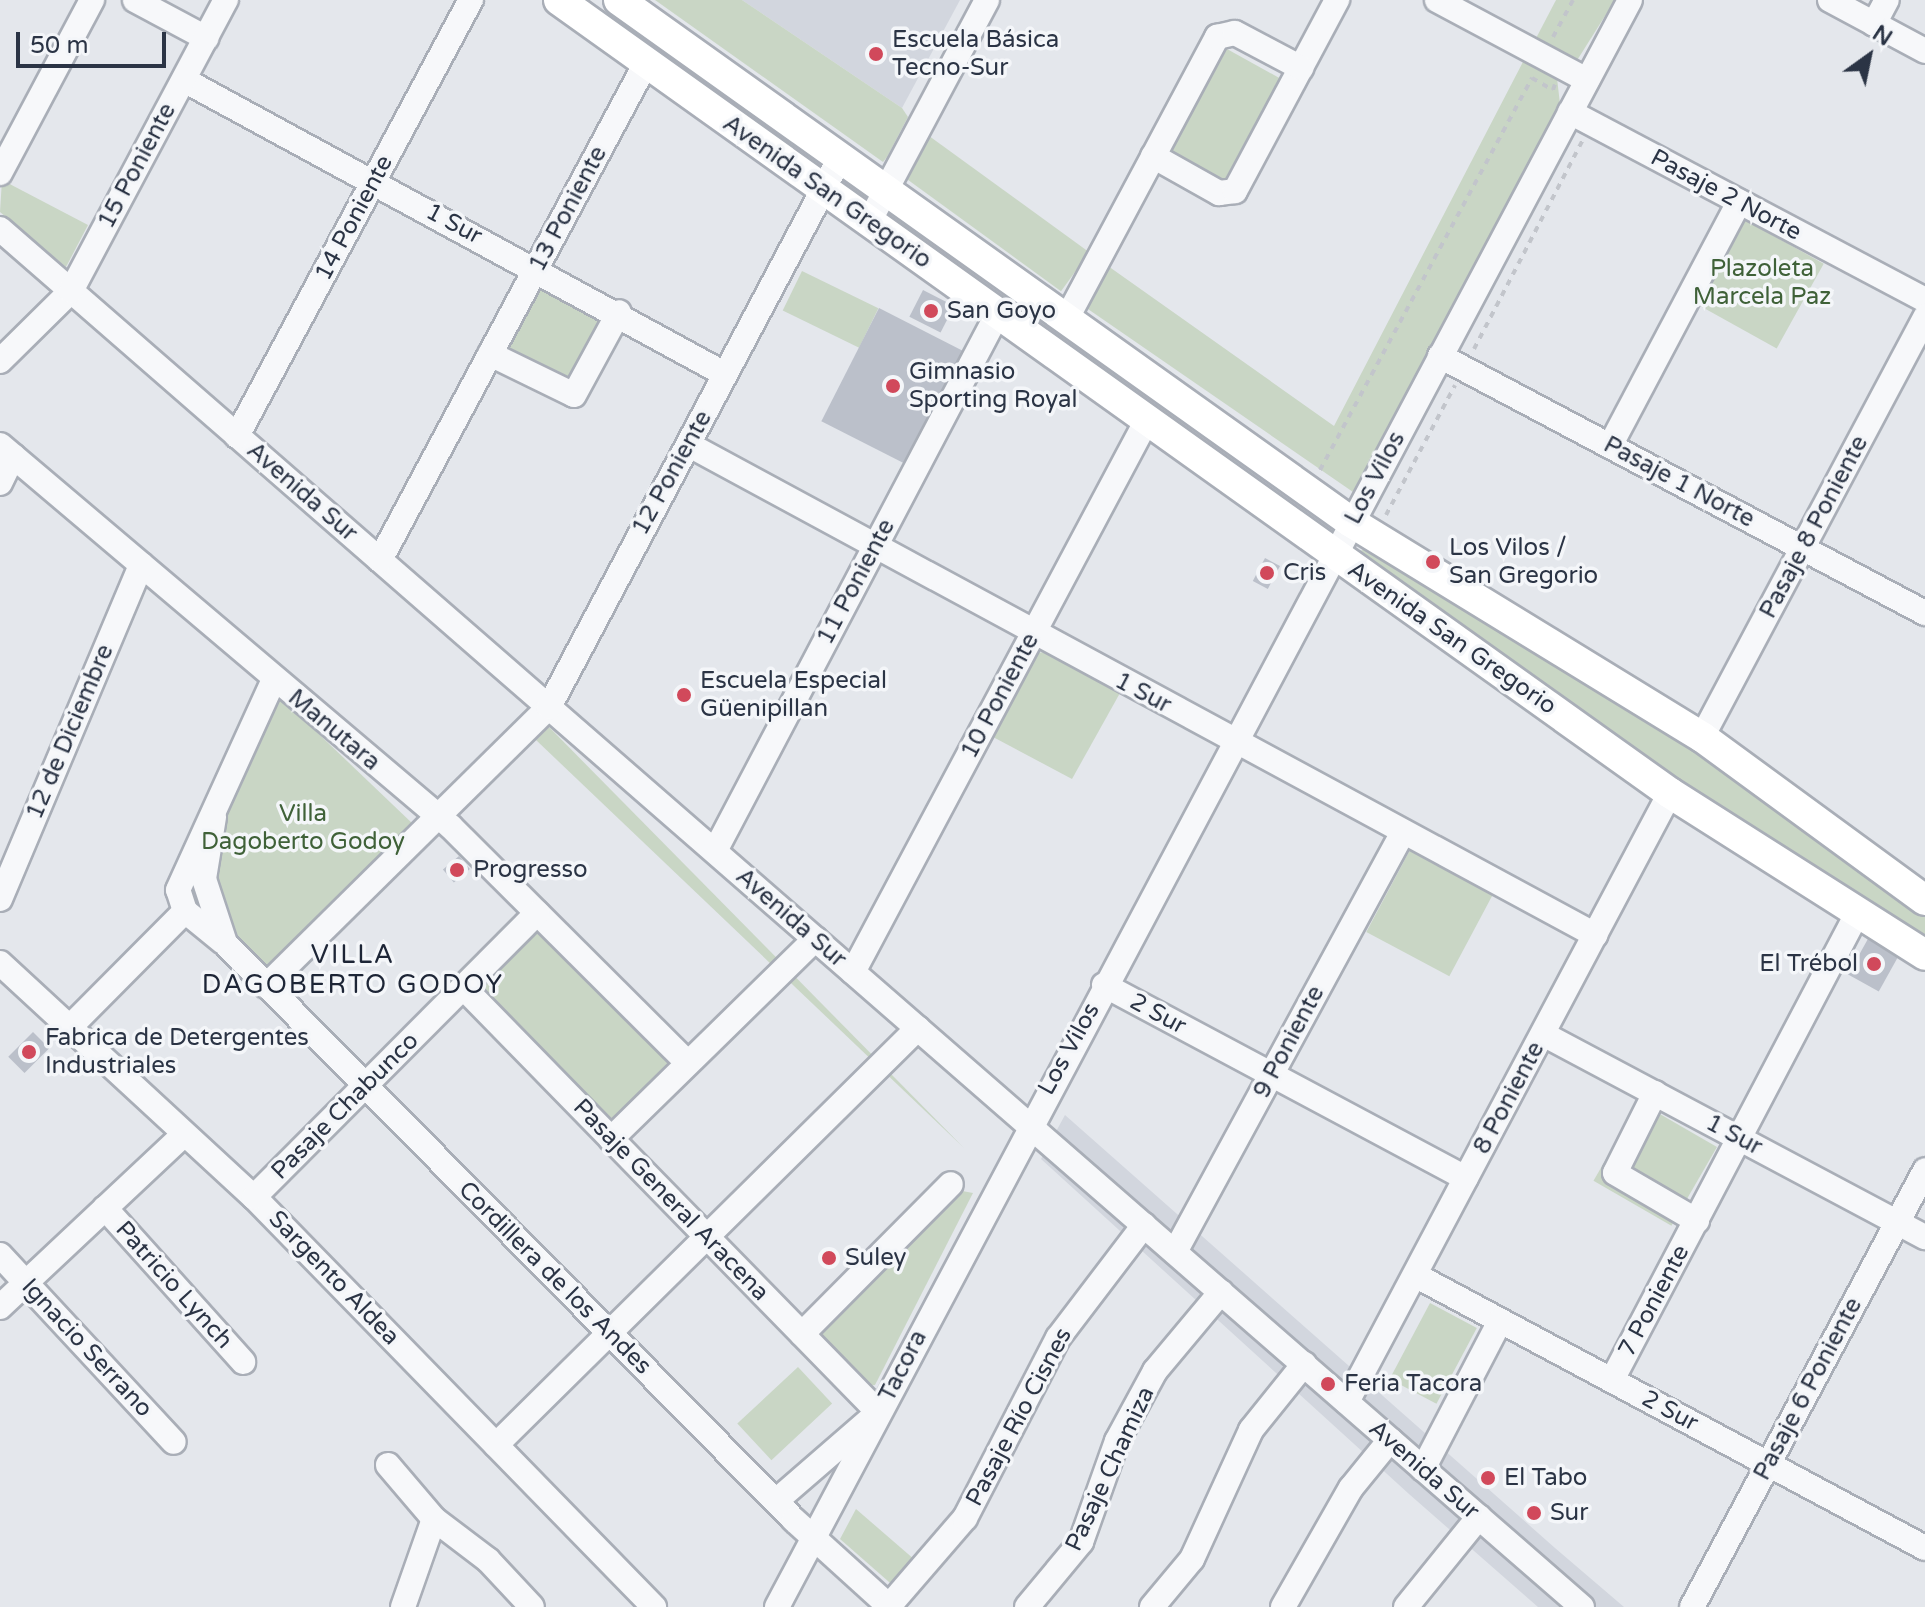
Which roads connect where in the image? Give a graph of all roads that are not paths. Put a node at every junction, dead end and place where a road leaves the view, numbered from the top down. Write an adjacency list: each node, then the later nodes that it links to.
1 (92, 0): 23 (street)
2 (135, 0): 14 (street)
3 (226, 0): 14 (street, 15 Poniente)
4 (471, 0): 24 (street, 14 Poniente)
5 (559, 0): 16 (main road, Avenida San Gregorio)
6 (619, 0): 21 (main road, Avenida San Gregorio)
7 (987, 0): 25 (street)
8 (1337, 0): 17 (street)
9 (1437, 0): 19 (street)
10 (1630, 0): 19 (street, Los Vilos)
11 (1830, 0): 13 (street)
12 (1887, 0): 13 (street)
13 (1874, 24): 15 (street)
14 (206, 38): 18 (street, 15 Poniente)
15 (1925, 51)
16 (646, 63): 26 (main road, Avenida San Gregorio); 30 (street, 13 Poniente)
17 (1301, 68): 22 (street); 22 (street)
18 (184, 80): 24 (street, 1 Sur); 31 (street, 15 Poniente)
19 (1587, 80): 20 (street, Los Vilos)
20 (1581, 118): 27 (street, Pasaje 2 Norte); 38 (street, Los Vilos)
21 (841, 156): 25 (main road, Avenida San Gregorio); 26 (street, 12 Poniente)
22 (1153, 156): 36 (street)
23 (0, 173)
24 (374, 181): 30 (street, 1 Sur); 42 (street, 14 Poniente)
25 (886, 189): 28 (street); 36 (main road, Avenida San Gregorio)
26 (823, 190): 28 (main road, Avenida San Gregorio); 40 (street, 12 Poniente)
27 (1739, 202): 32 (street, Pasaje 2 Norte); 43 (street)
28 (869, 222): 34 (main road, Avenida San Gregorio)
29 (0, 229): 31 (street, Avenida Sur)
30 (537, 268): 33 (street, 1 Sur); 37 (street, 13 Poniente)
31 (71, 291): 39 (street, 15 Poniente); 42 (street, Avenida Sur)
32 (1925, 300)
33 (619, 312): 37 (street); 40 (street, 1 Sur)
34 (998, 313): 41 (main road, Avenida San Gregorio); 49 (street, 11 Poniente)
35 (1925, 317): 48 (street, Pasaje 8 Poniente)
36 (1067, 318): 47 (main road, Avenida San Gregorio)
37 (490, 354): 51 (street, 13 Poniente)
38 (1440, 356): 43 (street, Pasaje 1 Norte); 47 (street, Los Vilos)
39 (0, 361)
40 (721, 372): 44 (street, 12 Poniente)
41 (1147, 420): 50 (main road, Avenida San Gregorio); 54 (street, 10 Poniente)
42 (237, 436): 51 (street, Avenida Sur)
43 (1610, 446): 48 (street, Pasaje 1 Norte)
44 (693, 447): 49 (street, 1 Sur); 56 (street, 12 Poniente)
45 (6, 451): 46 (street); 52 (street, Manutara)
46 (0, 483)
47 (1363, 529): 50 (street, Los Vilos); 57 (main road, Avenida San Gregorio)
48 (1803, 548): 53 (street, Pasaje 1 Norte); 57 (street, Pasaje 8 Poniente)
49 (874, 549): 54 (street, 1 Sur); 63 (street, 11 Poniente)
50 (1334, 554): 58 (street, Los Vilos); 59 (main road, Avenida San Gregorio)
51 (380, 560): 56 (street, Avenida Sur)
52 (141, 565): 55 (street, Manutara); 64 (street, 12 de Diciembre)
53 (1923, 606)
54 (1033, 634): 58 (street, 1 Sur); 74 (street, 10 Poniente)
55 (274, 679): 60 (street, Manutara); 61 (street)
56 (549, 707): 60 (street, 12 Poniente); 63 (street, Avenida Sur)
57 (1702, 737): 65 (main road, Avenida San Gregorio)
58 (1234, 741): 62 (street, 1 Sur); 75 (street, Los Vilos)
59 (1670, 793): 67 (main road, Avenida San Gregorio); 69 (street, 8 Poniente)
60 (437, 816): 68 (street, Manutara); 76 (street, 12 Poniente)
61 (214, 817): 66 (street); 71 (street, Cordillera de los Andes)
62 (1403, 832): 69 (street, 1 Sur); 82 (street, 9 Poniente)
63 (715, 851): 70 (street, Avenida Sur)
64 (0, 899)
65 (1925, 900)
66 (185, 911): 71 (street, Cordillera de los Andes); 79 (street)
67 (1858, 912): 72 (main road, Avenida San Gregorio); 87 (street, 7 Poniente)
68 (537, 913): 77 (street, Pasaje Chabunco); 81 (street, Manutara)
69 (1595, 935): 80 (street, 8 Poniente)
70 (815, 939): 74 (street, Avenida Sur); 81 (street)
71 (225, 943): 76 (street, Cordillera de los Andes)
72 (1925, 955)
73 (0, 963): 79 (street, Sargento Aldea)
74 (853, 972): 78 (street, Avenida Sur)
75 (1104, 985): 82 (street, 2 Sur); 85 (street, Los Vilos)
76 (266, 986): 83 (street, Cordillera de los Andes)
77 (463, 987): 83 (street, Pasaje Chabunco); 88 (street, Pasaje General Aracena)
78 (918, 1028): 85 (street, Avenida Sur); 97 (street)
79 (66, 1031): 86 (street, Sargento Aldea)
80 (1543, 1034): 84 (street, 1 Sur); 90 (street, 8 Poniente)
81 (688, 1063): 88 (street)
82 (1272, 1074): 90 (street, 2 Sur); 99 (street, 9 Poniente)
83 (365, 1086): 92 (street, Pasaje Chabunco); 106 (street, Cordillera de los Andes)
84 (1655, 1093): 87 (street, 1 Sur); 94 (street, 7 Poniente)
85 (1028, 1124): 96 (street, Avenida Sur); 112 (street, Tacora)
86 (183, 1135): 92 (street, Sargento Aldea); 93 (street)
87 (1739, 1138): 94 (street, 7 Poniente); 95 (street, 1 Sur)
88 (611, 1139): 97 (street, Pasaje General Aracena)
89 (1925, 1170): 95 (street, Pasaje 6 Poniente)
90 (1466, 1178): 101 (street, 8 Poniente)
91 (951, 1184): 107 (street)
92 (254, 1197): 115 (street, Sargento Aldea)
93 (105, 1208): 102 (street); 108 (street, Patricio Lynch)
94 (1697, 1221): 110 (street, 7 Poniente)
95 (1897, 1222): 98 (street, 1 Sur); 116 (street, Pasaje 6 Poniente)
96 (1144, 1225): 99 (street, Avenida Sur); 129 (street, Pasaje Río Cisnes)
97 (707, 1237): 106 (street); 107 (street, Pasaje General Aracena)
98 (1925, 1237)
99 (1175, 1252): 103 (street, Avenida Sur)
100 (0, 1255): 102 (street, Ignacio Serrano)
101 (1415, 1275): 105 (street, 2 Sur); 111 (street, 8 Poniente)
102 (26, 1283): 104 (street); 114 (street, Ignacio Serrano)
103 (1221, 1292): 109 (street, Avenida Sur); 130 (street, Pasaje Chamiza)
104 (0, 1307)
105 (1500, 1321): 110 (street, 2 Sur); 118 (street)
106 (609, 1333): 115 (street); 119 (street, Cordillera de los Andes)
107 (802, 1334): 112 (street, Pasaje General Aracena)
108 (243, 1362)
109 (1304, 1364): 111 (street, Avenida Sur); 131 (street)
110 (1612, 1380): 116 (street, 2 Sur)
111 (1347, 1402): 113 (street, Avenida Sur)
112 (879, 1413): 119 (street); 122 (street, Tacora)
113 (1390, 1440): 118 (street, Avenida Sur); 132 (street)
114 (174, 1442)
115 (496, 1445): 127 (street, Sargento Aldea)
116 (1768, 1464): 123 (street, 2 Sur); 134 (street, Pasaje 6 Poniente)
117 (388, 1465): 121 (street)
118 (1423, 1469): 120 (street, Avenida Sur)
119 (776, 1501): 122 (street, Cordillera de los Andes)
120 (1479, 1517): 124 (street, Avenida Sur); 133 (street)
121 (434, 1519): 125 (street); 126 (street)
122 (813, 1539): 128 (street, Tacora); 129 (street, Cordillera de los Andes)
123 (1925, 1548)
124 (1568, 1602)
125 (403, 1607)
126 (532, 1607)
127 (654, 1607)
128 (777, 1607)
129 (890, 1607)
130 (1027, 1607)
131 (1152, 1607)
132 (1283, 1607)
133 (1406, 1607)
134 (1692, 1607)

